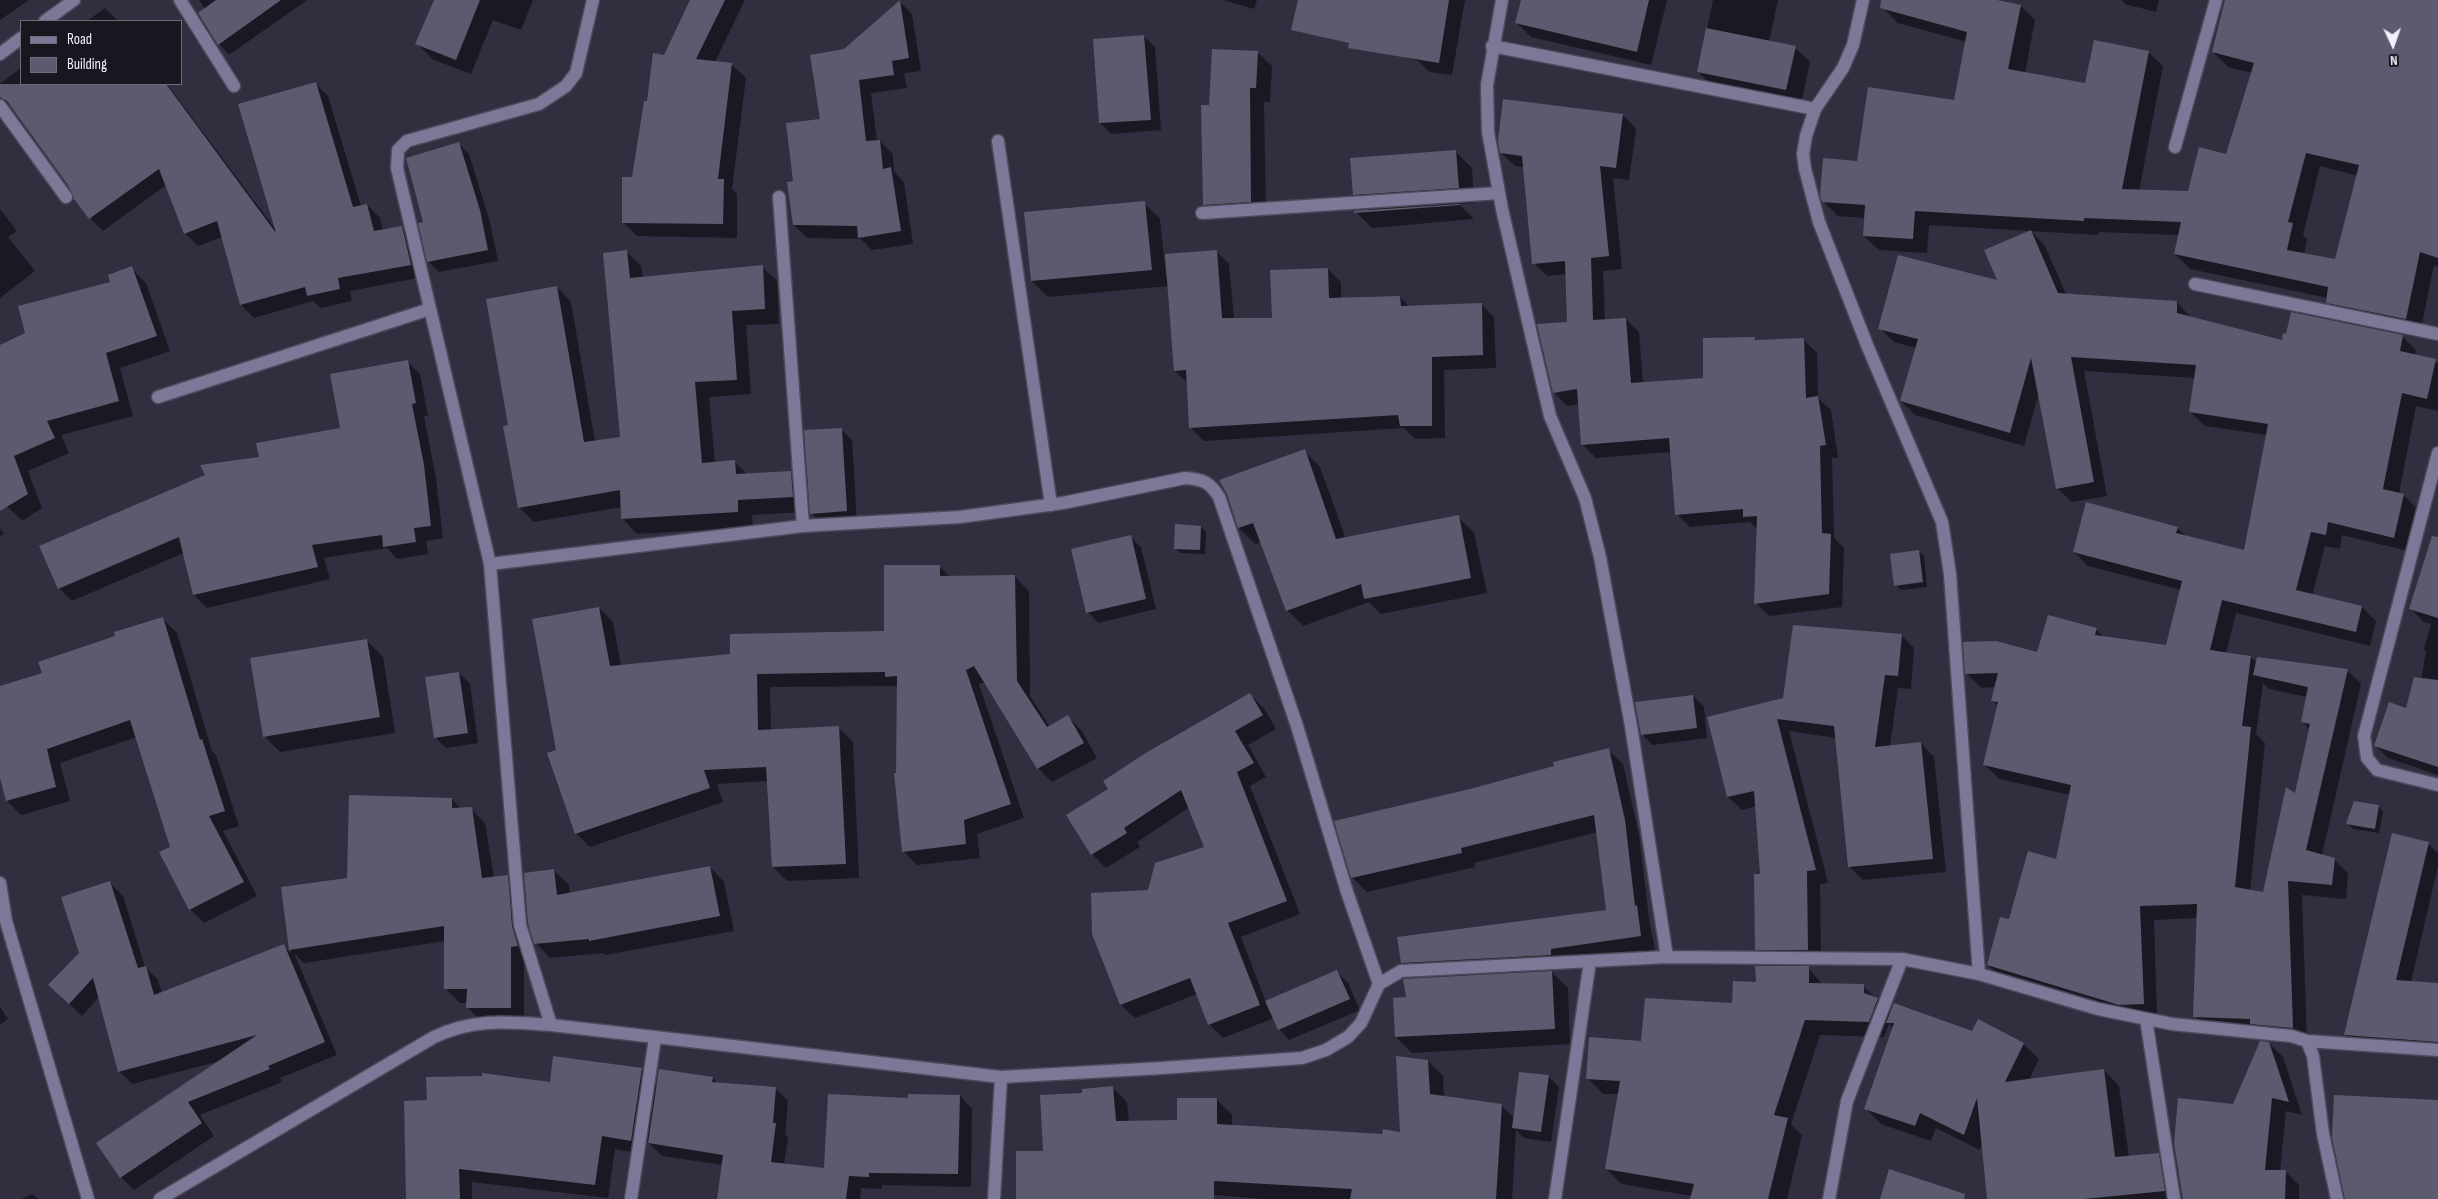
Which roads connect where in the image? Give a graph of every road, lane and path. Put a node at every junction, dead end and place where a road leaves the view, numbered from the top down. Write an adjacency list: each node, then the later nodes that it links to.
1 (74, 0): 7 (street)
2 (180, 0): 11 (street)
3 (593, 0): 21 (street)
4 (1502, 0): 9 (street)
5 (1864, 0): 13 (street)
6 (2216, 0): 15 (street)
7 (46, 20)
8 (20, 39): 10 (street)
9 (1492, 46): 13 (street); 16 (street)
10 (0, 54)
11 (234, 86)
12 (0, 106): 17 (street)
13 (1815, 109): 33 (street)
14 (998, 141): 25 (street)
15 (2175, 147)
16 (1499, 193): 19 (street); 30 (street)
17 (66, 197)
18 (779, 197): 26 (street)
19 (1202, 213)
20 (2195, 284): 22 (street)
21 (430, 309): 23 (street); 27 (street)
22 (2438, 334)
23 (158, 397)
24 (2438, 453): 28 (street)
25 (1051, 505): 26 (street); 34 (street)
26 (803, 526): 27 (street)
27 (490, 564): 36 (street)
28 (2438, 785)
29 (0, 883): 41 (street)
30 (1667, 957): 31 (street); 32 (street)
31 (1902, 959): 33 (street); 46 (street)
32 (1590, 961): 34 (street); 45 (street)
33 (1978, 974): 35 (street)
34 (1379, 984): 40 (street)
35 (2146, 1019): 38 (street); 47 (street)
36 (550, 1025): 37 (street); 42 (street)
37 (655, 1038): 40 (street); 43 (street)
38 (2307, 1041): 39 (street); 48 (street)
39 (2438, 1050)
40 (1001, 1077): 44 (street)
41 (88, 1199)
42 (160, 1199)
43 (631, 1199)
44 (994, 1199)
45 (1555, 1199)
46 (1829, 1199)
47 (2174, 1199)
48 (2337, 1199)

